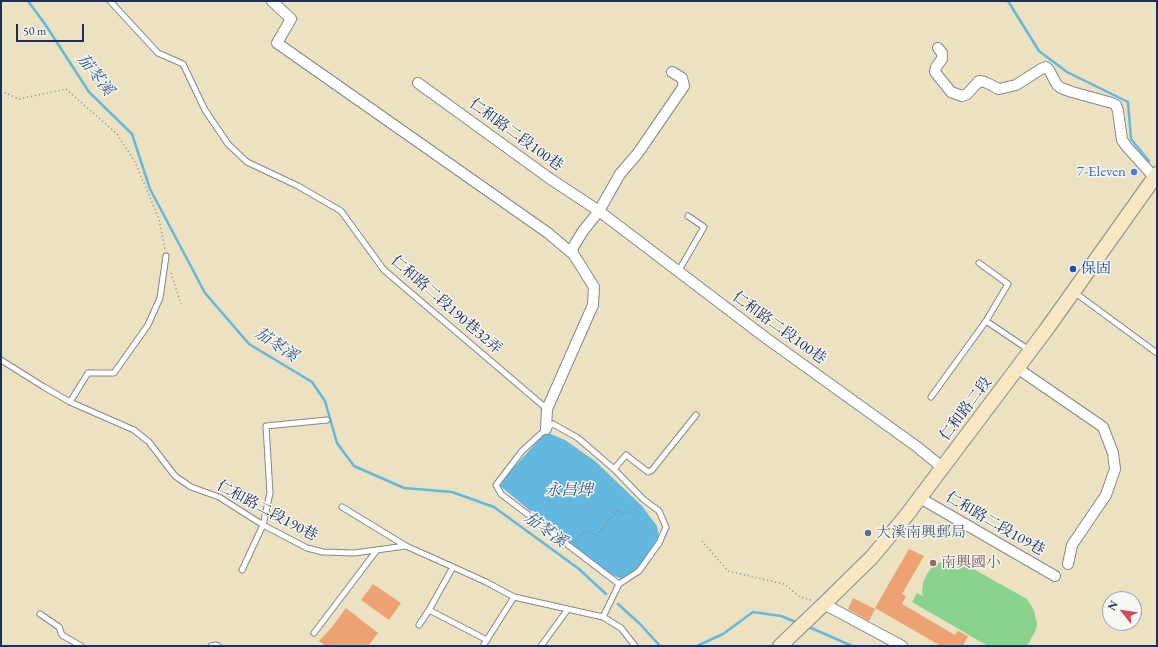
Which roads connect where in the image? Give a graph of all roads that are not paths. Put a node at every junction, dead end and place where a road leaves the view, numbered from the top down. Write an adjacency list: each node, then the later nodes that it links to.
1 (110, 1): 21 (lane, 仁和路二段190巷32弄)
2 (272, 1): 9 (street)
3 (938, 48): 6 (street)
4 (672, 72): 7 (street)
5 (418, 83): 7 (street, 仁和路二段100巷)
6 (1156, 176): 13 (main road, 仁和路二段)
7 (599, 211): 9 (street); 12 (street, 仁和路二段100巷)
8 (688, 216): 12 (lane)
9 (574, 255): 21 (street)
10 (166, 256): 20 (lane)
11 (979, 263): 14 (lane)
12 (678, 272): 25 (street, 仁和路二段100巷)
13 (1074, 292): 15 (main road, 仁和路二段); 16 (lane)
14 (986, 321): 15 (lane); 19 (lane)
15 (1030, 351): 18 (main road, 仁和路二段)
16 (1157, 353)
17 (1, 360): 20 (lane, 仁和路二段190巷)
18 (1017, 368): 25 (main road, 仁和路二段); 32 (street)
19 (931, 397)
20 (70, 402): 29 (lane, 仁和路二段190巷)
21 (547, 409): 24 (street)
22 (696, 415): 26 (lane)
23 (327, 420): 29 (lane)
24 (546, 428): 26 (lane); 36 (lane)
25 (943, 468): 27 (main road, 仁和路二段)
26 (614, 469): 36 (lane)
27 (920, 498): 35 (street, 仁和路二段109巷); 38 (main road, 仁和路二段)
28 (342, 507): 30 (lane)
29 (263, 525): 31 (lane, 仁和路二段190巷); 34 (lane)
30 (406, 546): 31 (lane, 仁和路二段190巷); 33 (lane)
31 (377, 550): 44 (lane)
32 (1068, 564)
33 (453, 566): 37 (lane); 40 (lane)
34 (242, 570)
35 (1055, 576)
36 (619, 584): 42 (lane)
37 (514, 597): 39 (lane); 45 (lane)
38 (824, 604): 52 (main road, 仁和路二段); 53 (street)
39 (568, 609): 42 (lane); 50 (lane)
40 (429, 610): 43 (lane); 45 (lane)
41 (40, 614): 46 (lane)
42 (604, 617): 51 (lane)
43 (419, 625)
44 (314, 633)
45 (487, 640): 49 (lane)
46 (81, 646)
47 (210, 646): 48 (lane)
48 (218, 646)
49 (483, 646)
50 (541, 646)
51 (635, 646)
52 (780, 646)
53 (902, 646)

